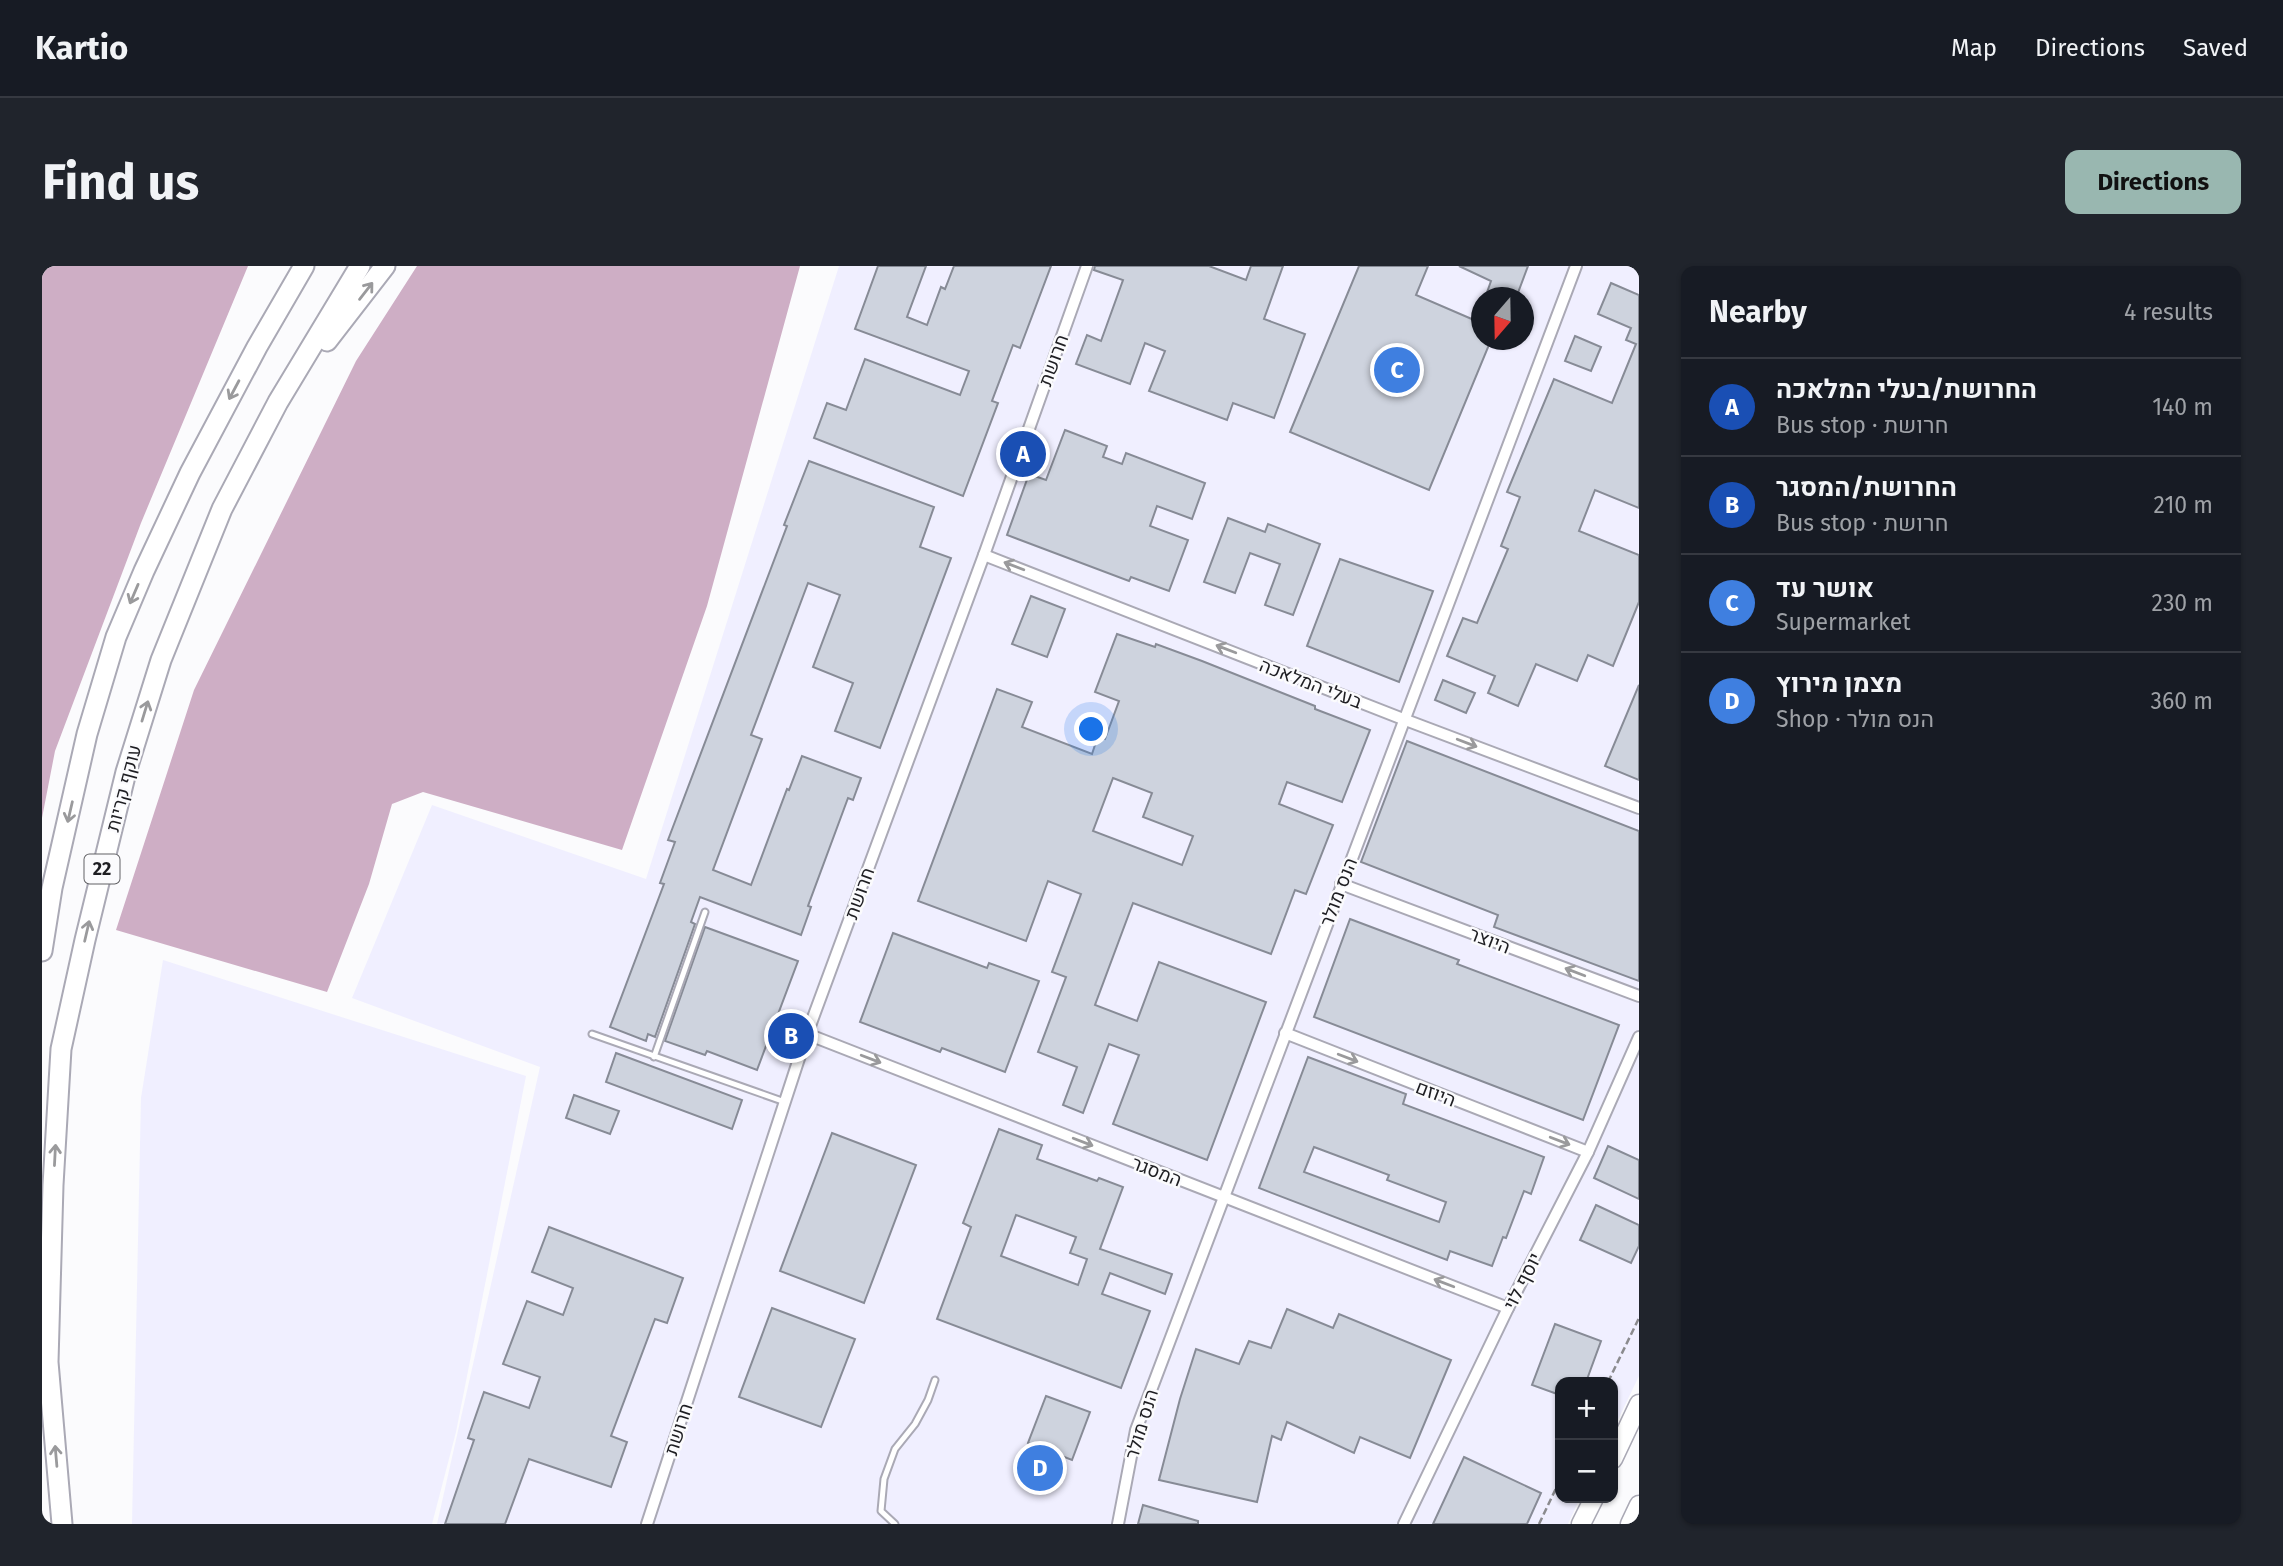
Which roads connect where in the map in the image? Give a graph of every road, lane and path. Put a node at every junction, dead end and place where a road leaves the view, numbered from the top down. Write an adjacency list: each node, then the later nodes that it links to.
1 (289, 266): 7 (highway)
2 (304, 266): 7 (highway, 22)
3 (360, 266): 8 (highway, עוקף קריות / 22)
4 (385, 266): 8 (highway, one-way to 4)
5 (1087, 266): 9 (street, חרושת)
6 (1576, 266): 10 (street, הנס מולר)
7 (257, 348): 14 (highway, 22, one-way to 14)
8 (278, 402): 33 (highway, עוקף קריות / 22, one-way to 8)
9 (984, 555): 10 (street, בעלי המלאכה, one-way to 9); 18 (street, חרושת)
10 (1404, 719): 11 (street, בעלי המלאכה, one-way to 11); 12 (street, הנס מולר)
11 (1639, 808)
12 (1341, 884): 15 (street, היוצר, one-way to 12); 16 (street, הנס מולר)
13 (705, 912): 20 (lane)
14 (42, 951)
15 (1639, 996)
16 (1285, 1033): 22 (street, היוזם, one-way to 22); 23 (street, הנס מולר)
17 (592, 1034): 20 (lane)
18 (807, 1034): 21 (street, חרושת); 23 (street, המסגר, one-way to 23)
19 (1639, 1037): 22 (street, יוסף לוי)
20 (654, 1056): 21 (lane)
21 (785, 1102): 34 (street, חרושת)
22 (1588, 1152): 24 (street, יוסף לוי)
23 (1223, 1197): 24 (street, המסגר, one-way to 23); 36 (street, הנס מולר)
24 (1508, 1308): 37 (street, יוסף לוי)
25 (1639, 1318): 26 (path)
26 (1610, 1377)
27 (936, 1380): 35 (lane)
28 (1639, 1404): 29 (highway)
29 (1618, 1448)
30 (1555, 1490): 38 (path)
31 (1592, 1503): 39 (highway)
32 (1639, 1505): 40 (highway)
33 (62, 1524)
34 (646, 1524)
35 (895, 1524)
36 (1118, 1524)
37 (1404, 1524)
38 (1539, 1524)
39 (1581, 1524)
40 (1630, 1524)

